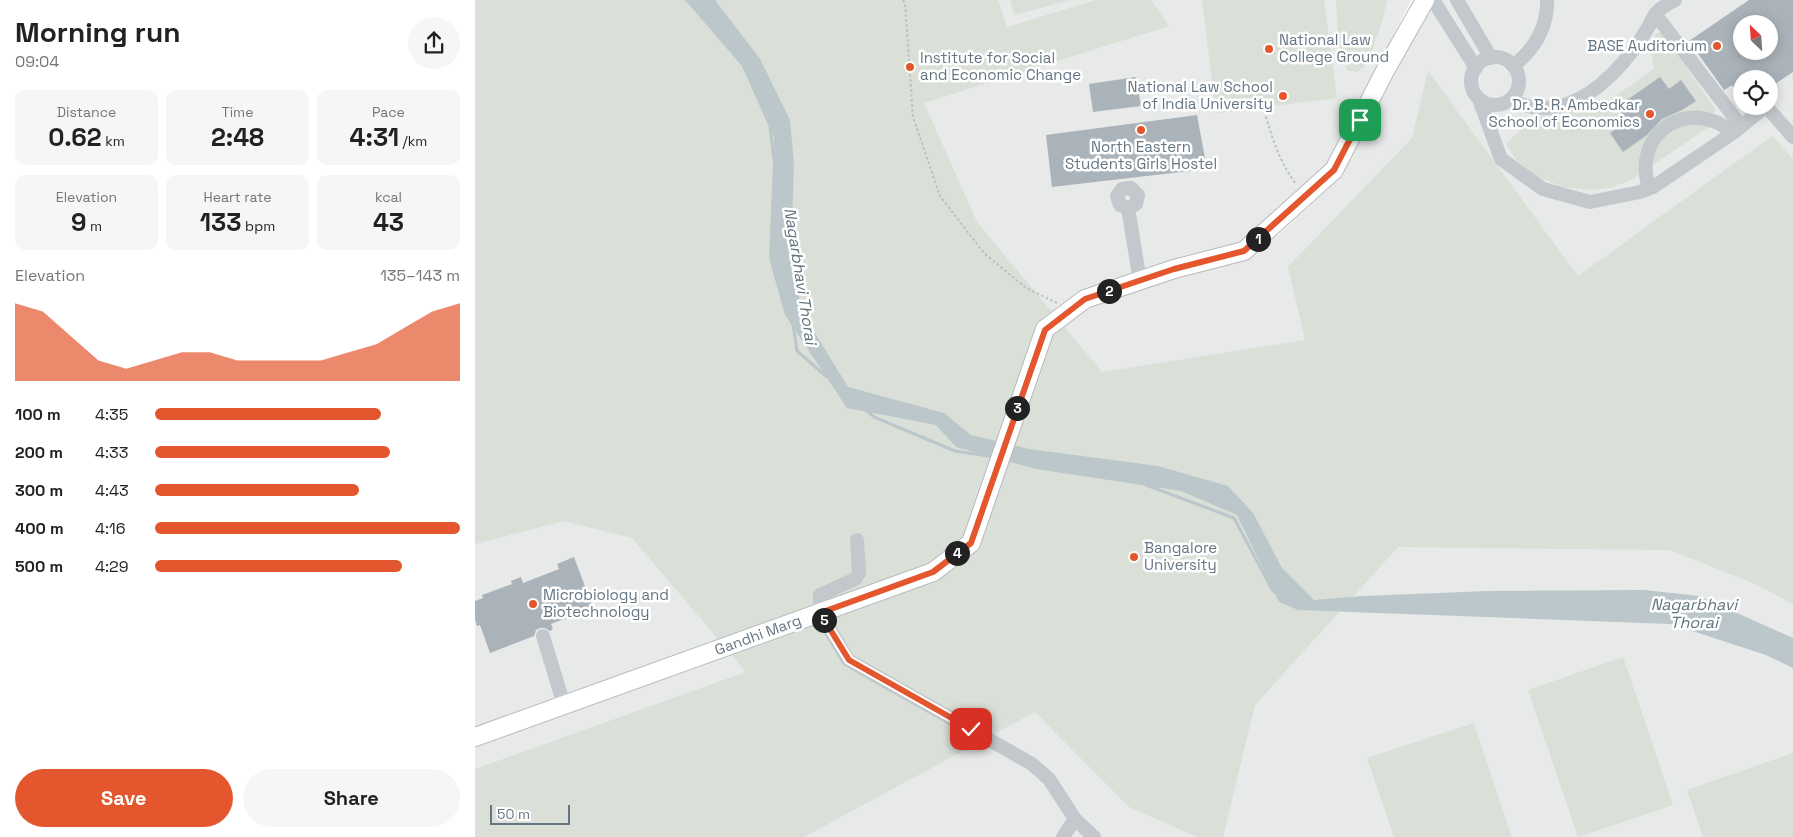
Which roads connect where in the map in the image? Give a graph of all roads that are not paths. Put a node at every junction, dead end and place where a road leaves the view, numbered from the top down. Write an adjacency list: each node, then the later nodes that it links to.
1 (1425, 0): 16 (main road, Gandhi Marg)
2 (1433, 0): 9 (lane)
3 (1457, 0): 7 (lane)
4 (1547, 0): 8 (lane)
5 (1675, 0): 6 (lane)
6 (1655, 14): 11 (lane); 12 (lane)
7 (1491, 58): 8 (lane); 9 (lane)
8 (1513, 66): 11 (lane)
9 (1476, 68): 10 (lane)
10 (1479, 98): 11 (lane); 14 (lane)
11 (1511, 100)
12 (1737, 130): 13 (lane); 14 (lane); 14 (lane)
13 (1793, 137)
14 (1649, 188)
15 (1128, 208): 16 (lane)
16 (1140, 280): 18 (main road, Gandhi Marg)
17 (857, 540): 18 (lane)
18 (820, 613): 20 (main road, Gandhi Marg); 22 (lane)
19 (543, 636): 20 (lane)
20 (564, 705): 21 (main road, Gandhi Marg)
21 (475, 737)
22 (1075, 819): 23 (lane); 24 (lane)
23 (1063, 837)
24 (1094, 837)

